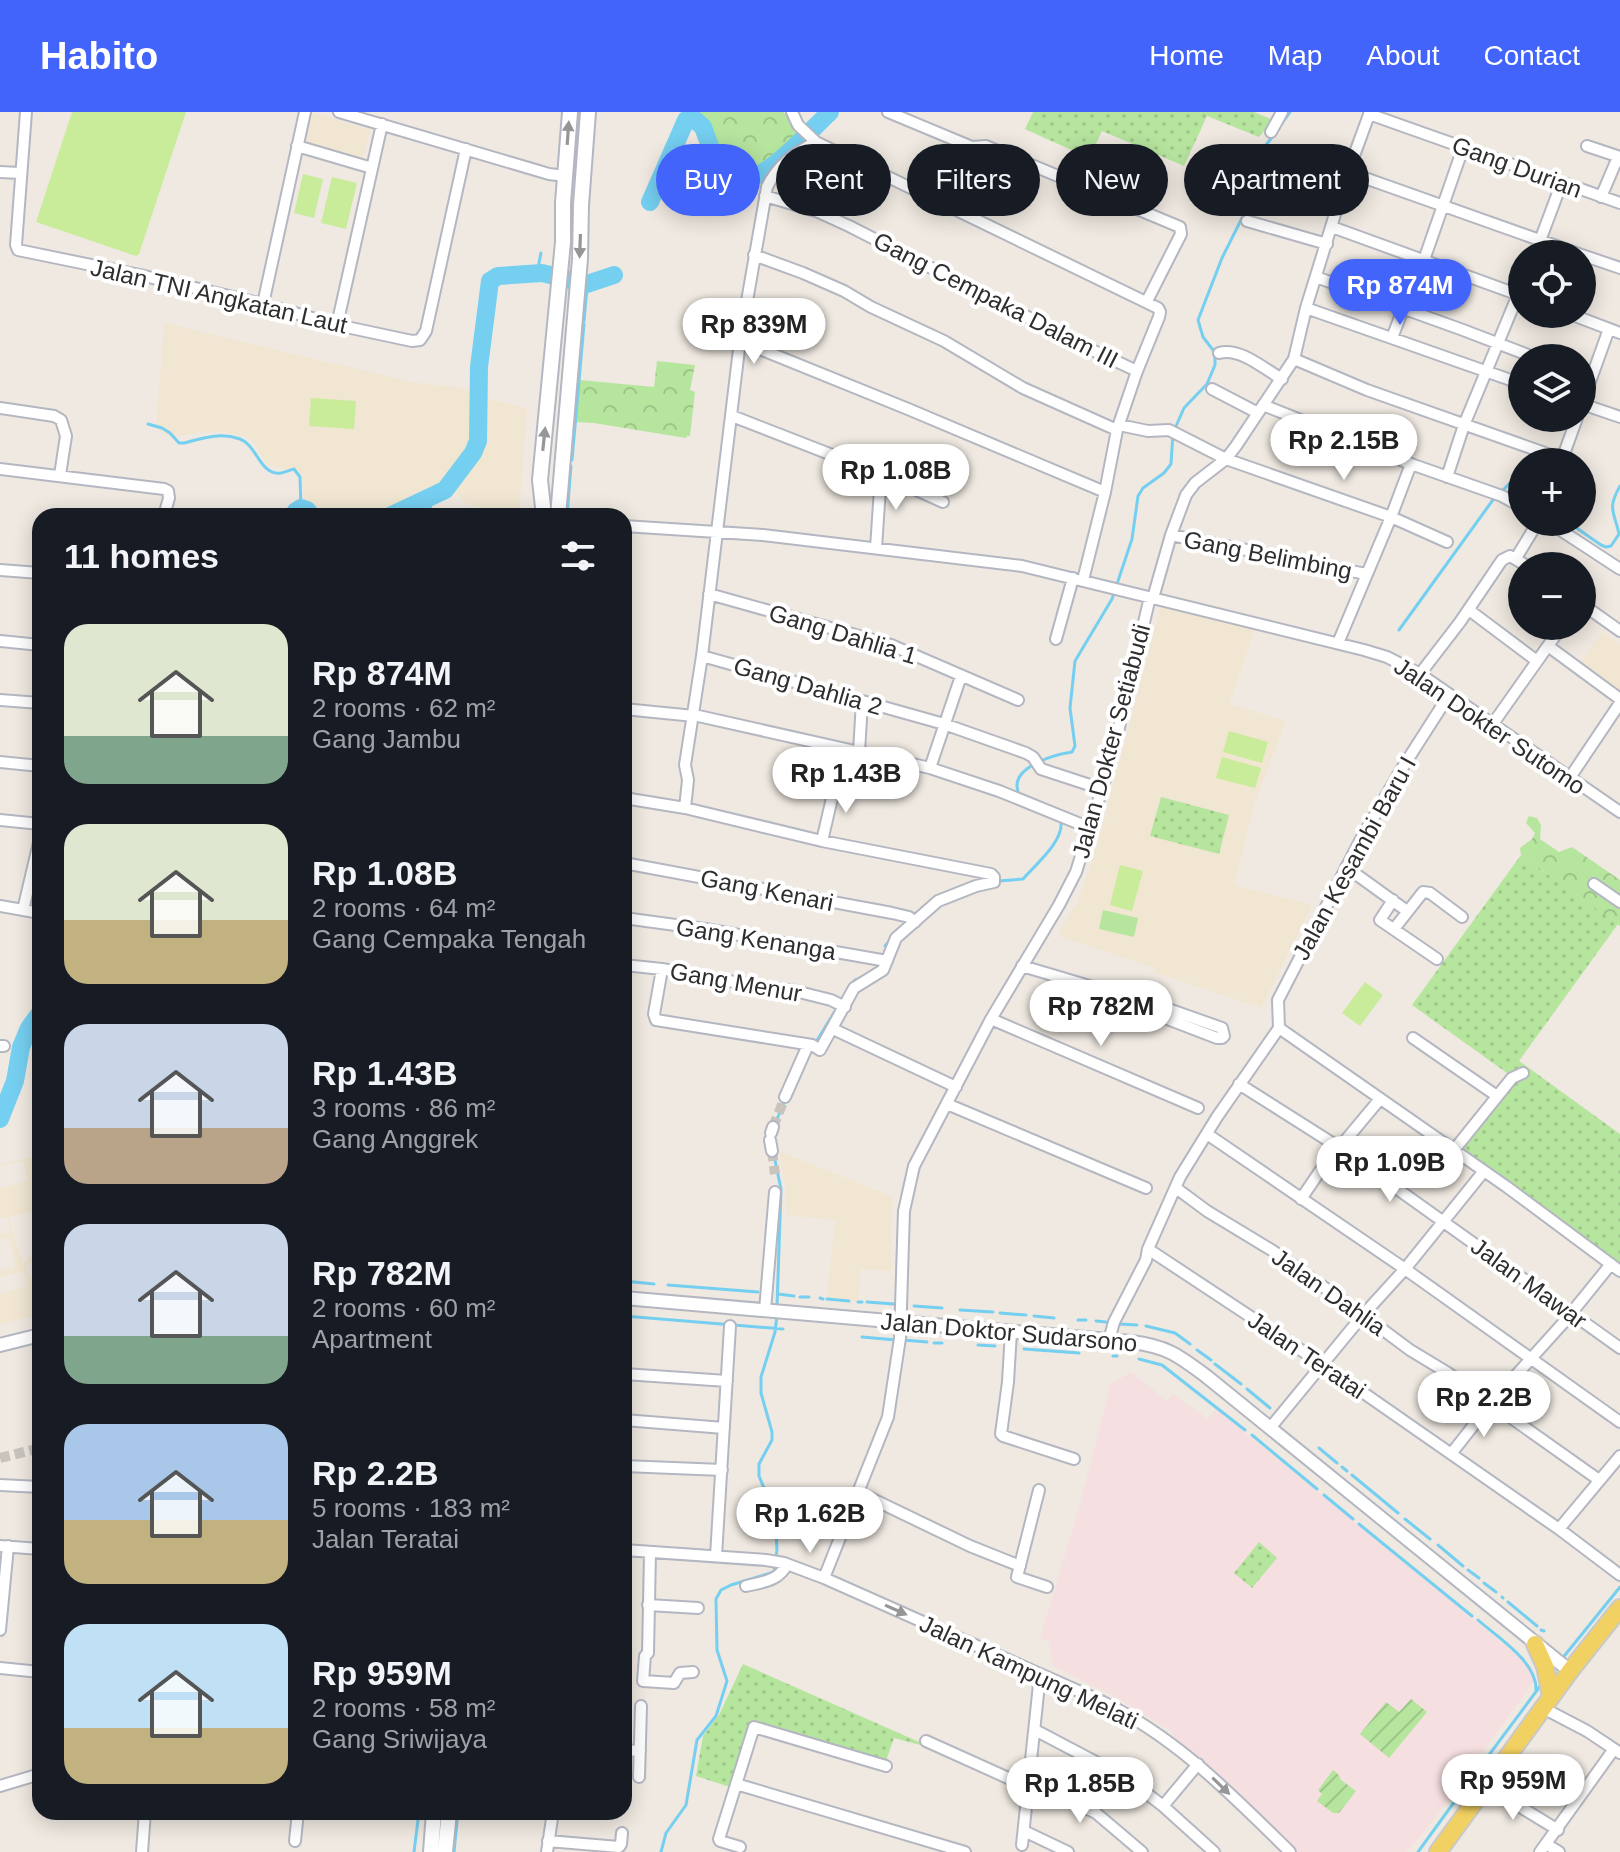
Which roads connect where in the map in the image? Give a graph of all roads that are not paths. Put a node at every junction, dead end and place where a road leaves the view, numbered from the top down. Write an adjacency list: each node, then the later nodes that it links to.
1 (26, 112): 24 (street)
2 (305, 112): 17 (street)
3 (339, 112): 12 (street)
4 (388, 112): 12 (street)
5 (570, 112): 25 (main road, one-way to 5)
6 (588, 112): 26 (main road)
7 (792, 112): 15 (street)
8 (888, 112): 13 (street)
9 (924, 112): 13 (street)
10 (1282, 112): 14 (street)
11 (1370, 113): 16 (street, Jalan Dokter Setiabudi); 19 (street, Gang Durian)
12 (384, 125): 20 (street); 22 (street)
13 (918, 125): 46 (street)
14 (1271, 132)
15 (814, 140): 29 (street); 46 (street)
16 (1358, 144)
17 (297, 146): 22 (street); 47 (street)
18 (1587, 146): 21 (street)
19 (1463, 148): 28 (street, Gang Durian); 34 (street)
20 (466, 149): 25 (street); 51 (street, Jalan TNI Angkatan Laut)
21 (1620, 157): 30 (street)
22 (372, 168): 51 (street)
23 (0, 172): 24 (street)
24 (20, 173): 47 (street, Jalan TNI Angkatan Laut)
25 (565, 176): 26 (main road); 31 (main road)
26 (583, 177): 33 (main road)
27 (1369, 180): 34 (street)
28 (1562, 182): 30 (street, Gang Durian); 38 (street)
29 (765, 196): 40 (street); 60 (street, Gang Cempaka Dalam III)
30 (1601, 197): 32 (street, Gang Durian)
31 (563, 203): 33 (main road); 83 (main road, one-way to 31)
32 (1620, 203)
33 (581, 205): 84 (main road, one-way to 84)
34 (1443, 206): 38 (street); 41 (street)
35 (1335, 216): 37 (street, Jalan Dokter Setiabudi)
36 (1247, 221): 39 (street)
37 (1332, 227): 39 (street, Jalan Dokter Setiabudi); 41 (street)
38 (1540, 240)
39 (1327, 244): 44 (street, Jalan Dokter Setiabudi)
40 (754, 255): 54 (street); 71 (street)
41 (1423, 259): 45 (street); 49 (street)
42 (1596, 259): 43 (street)
43 (1620, 268)
44 (1316, 277): 48 (street, Jalan Dokter Setiabudi); 49 (street)
45 (1508, 288)
46 (1147, 301): 60 (street)
47 (263, 304): 51 (street, Jalan TNI Angkatan Laut)
48 (1306, 308): 53 (street); 58 (street, Jalan Dokter Setiabudi)
49 (1403, 309): 53 (street); 55 (street)
50 (1508, 321): 55 (street)
51 (337, 325)
52 (1614, 331): 59 (street)
53 (1392, 338): 61 (street)
54 (740, 341): 68 (street); 79 (street)
55 (1498, 343): 56 (street); 61 (street)
56 (1508, 347)
57 (1219, 353): 62 (street)
58 (1294, 359): 62 (street, Jalan Dokter Setiabudi); 70 (street)
59 (1596, 361)
60 (1137, 371): 71 (street)
61 (1485, 371): 63 (street); 70 (street)
62 (1282, 379): 66 (street, Jalan Dokter Setiabudi)
63 (1508, 379)
64 (1212, 389): 66 (street)
65 (0, 408): 77 (street)
66 (1261, 409): 73 (street, Jalan Dokter Setiabudi); 74 (street)
67 (1596, 409): 69 (street)
68 (732, 416): 76 (street); 87 (street)
69 (1620, 417)
70 (1464, 425): 72 (street); 78 (street)
71 (1118, 427): 73 (street); 79 (street)
72 (1528, 448)
73 (1226, 459): 85 (street); 88 (street, Jalan Dokter Setiabudi)
74 (1411, 464): 78 (street); 85 (street)
75 (0, 469): 77 (street)
76 (881, 474): 81 (street); 91 (street)
77 (60, 475): 82 (street)
78 (1447, 477): 80 (street)
79 (1105, 492): 97 (street)
80 (1508, 500)
81 (943, 502)
82 (166, 508)
83 (543, 508)
84 (559, 508)
85 (1391, 517): 90 (street); 96 (street)
86 (632, 527): 87 (street)
87 (717, 532): 91 (street); 98 (street)
88 (1171, 535): 96 (street, Gang Belimbing); 99 (street, Jalan Dokter Setiabudi)
89 (1569, 536): 93 (street)
90 (1447, 542)
91 (876, 548): 97 (street)
92 (1508, 557): 100 (street)
93 (1620, 569)
94 (0, 570): 95 (street)
95 (32, 572)
96 (1366, 574): 106 (street)
97 (1078, 579): 99 (street, Jalan Dokter Sutomo); 103 (street)
98 (709, 594): 109 (street); 112 (street, Gang Dahlia 1)
99 (1151, 597): 106 (street, Jalan Dokter Sutomo); 129 (street, Jalan Dokter Setiabudi)
100 (1469, 610): 110 (street); 111 (street)
101 (1596, 614): 102 (street)
102 (1620, 631)
103 (1056, 639)
104 (1552, 640): 108 (street)
105 (0, 641): 107 (street)
106 (1338, 643): 111 (street, Jalan Dokter Sutomo)
107 (32, 644)
108 (1548, 646): 110 (street); 116 (street)
109 (702, 656): 118 (street, Gang Dahlia 2); 120 (street, Gang Dahlia 2)
110 (1537, 661): 122 (street)
111 (1420, 674): 113 (street, Jalan Dokter Sutomo)
112 (961, 676): 115 (street, Gang Dahlia 1); 121 (street)
113 (1449, 695): 122 (street, Jalan Dokter Sutomo); 138 (street, Jalan Kesambi Baru I)
114 (0, 700): 117 (street)
115 (1018, 700)
116 (1620, 701): 127 (street)
117 (32, 702)
118 (862, 702): 121 (street, Gang Dahlia 2); 123 (street)
119 (632, 710): 120 (street)
120 (694, 716): 123 (street); 131 (street, Gang Dahlia 2)
121 (944, 724): 126 (street); 129 (street, Gang Dahlia 2)
122 (1492, 725): 127 (street, Jalan Dokter Sutomo)
123 (859, 752): 126 (street)
124 (0, 762): 125 (street)
125 (32, 765)
126 (930, 768): 135 (street)
127 (1569, 779): 132 (street, Jalan Dokter Sutomo)
128 (836, 781): 136 (street)
129 (1102, 789): 135 (street, Jalan Dokter Setiabudi)
130 (632, 799): 131 (street)
131 (685, 808): 136 (street)
132 (1620, 812)
133 (0, 820): 134 (street)
134 (32, 823)
135 (1090, 828): 154 (street, Jalan Dokter Setiabudi)
136 (822, 841): 149 (street)
137 (632, 865): 149 (street, Gang Kenari)
138 (1346, 867): 141 (street); 159 (street, Jalan Kesambi Baru I)
139 (32, 872): 144 (street)
140 (1594, 884): 142 (street)
141 (1393, 900): 145 (street); 150 (street)
142 (1620, 902)
143 (0, 906): 144 (street)
144 (23, 910): 146 (street)
145 (1407, 911): 147 (street); 150 (street)
146 (32, 912)
147 (1462, 917)
148 (632, 919): 152 (street, Gang Kenanga)
149 (913, 920): 152 (street)
150 (1394, 929): 151 (street)
151 (1437, 959)
152 (887, 961): 157 (street)
153 (632, 966): 155 (street, Gang Menur)
154 (1022, 966): 156 (street); 158 (street, Jalan Dokter Setiabudi)
155 (662, 969): 157 (street, Gang Menur); 162 (street)
156 (1113, 993): 156 (street)
157 (842, 1005): 160 (street)
158 (991, 1019): 165 (street, Jalan Dokter Setiabudi); 170 (street)
159 (1279, 1028): 164 (street); 168 (street)
160 (833, 1029): 162 (street); 165 (street)
161 (1413, 1038): 166 (street)
162 (813, 1047): 167 (street)
163 (1523, 1073): 166 (street)
164 (1239, 1084): 171 (street); 172 (street, Jalan Mawar)
165 (956, 1087): 169 (street, Jalan Dokter Setiabudi)
166 (1497, 1096): 173 (street)
167 (785, 1097)
168 (1380, 1099): 172 (street); 173 (street)
169 (947, 1104): 175 (street); 188 (street, Jalan Dokter Setiabudi)
170 (1198, 1108)
171 (1207, 1134): 176 (street); 178 (street)
172 (1340, 1148): 178 (street); 179 (street, Jalan Mawar)
173 (1454, 1150): 174 (street)
174 (1484, 1171): 179 (street); 181 (street)
175 (1146, 1188)
176 (1176, 1188): 180 (street); 186 (street, Jalan Dahlia)
177 (775, 1192): 184 (street)
178 (1301, 1199): 182 (street)
179 (1443, 1221): 182 (street); 185 (street, Jalan Mawar)
180 (1148, 1249): 191 (street); 195 (street, Jalan Teratai)
181 (1615, 1267): 185 (street)
182 (1405, 1269): 186 (street); 194 (street)
183 (632, 1300): 187 (street, Jalan Doktor Sudarsono)
184 (766, 1310): 187 (street, Jalan Doktor Sudarsono); 188 (street, Jalan Doktor Sudarsono)
185 (1570, 1313): 193 (street, Jalan Mawar); 194 (street)
186 (1363, 1315): 195 (street); 198 (street, Jalan Dahlia)
187 (731, 1321): 197 (street)
188 (901, 1322): 189 (street, Jalan Doktor Sudarsono); 212 (street)
189 (1011, 1332): 191 (street, Jalan Doktor Sudarsono); 205 (street)
190 (32, 1337): 192 (street)
191 (1109, 1340): 202 (street, Jalan Doktor Sudarsono)
192 (0, 1345)
193 (1620, 1348)
194 (1531, 1358): 198 (street); 200 (street)
195 (1322, 1364): 202 (street); 203 (street, Jalan Teratai)
196 (632, 1375): 197 (street)
197 (727, 1381): 201 (street)
198 (1491, 1403): 203 (street); 208 (street, Jalan Dahlia)
199 (632, 1421): 201 (street)
200 (1620, 1422)
201 (724, 1428): 207 (street)
202 (1270, 1428): 229 (street, Jalan Doktor Sudarsono)
203 (1451, 1454): 213 (street, Jalan Teratai)
204 (1620, 1456): 208 (street)
205 (1074, 1459)
206 (632, 1466): 207 (street)
207 (722, 1470): 218 (street)
208 (1599, 1480): 213 (street)
209 (0, 1485): 210 (street)
210 (32, 1487)
211 (1039, 1490): 220 (street)
212 (860, 1493): 220 (street); 222 (street)
213 (1559, 1529): 221 (street, Jalan Teratai)
214 (4, 1546): 215 (street); 228 (street)
215 (32, 1548)
216 (632, 1551): 217 (street, Jalan Kampung Melati)
217 (650, 1552): 218 (street, Jalan Kampung Melati); 225 (street)
218 (716, 1556): 219 (street, Jalan Kampung Melati)
219 (786, 1563): 222 (street, Jalan Kampung Melati); 223 (street)
220 (1020, 1566): 224 (street)
221 (1618, 1573)
222 (824, 1578): 233 (street, Jalan Kampung Melati, one-way to 233)
223 (746, 1586)
224 (1047, 1587)
225 (648, 1605): 226 (street); 232 (street)
226 (698, 1608)
227 (1620, 1608): 234 (main road)
228 (0, 1630)
229 (1535, 1644): 234 (main road)
230 (0, 1668): 231 (street)
231 (32, 1671)
232 (693, 1672)
233 (1040, 1675): 236 (street); 241 (street, Jalan Kampung Melati)
234 (1554, 1680): 240 (street); 248 (main road)
235 (641, 1706): 239 (street)
236 (1035, 1730): 246 (street); 249 (street)
237 (926, 1741): 246 (street)
238 (632, 1750): 239 (street)
239 (640, 1751): 244 (street)
240 (1617, 1751): 255 (street)
241 (1198, 1764): 249 (street); 270 (street, Jalan Kampung Melati, one-way to 270)
242 (886, 1766): 245 (street)
243 (32, 1776): 247 (street)
244 (639, 1777)
245 (736, 1784): 261 (street); 266 (street)
246 (1028, 1784): 256 (street); 268 (street)
247 (0, 1786)
248 (1486, 1786): 255 (street); 271 (main road)
249 (1163, 1806): 269 (street)
250 (144, 1820): 263 (street)
251 (297, 1820): 258 (street)
252 (433, 1820): 264 (main road)
253 (448, 1820): 265 (main road)
254 (552, 1820): 260 (street)
255 (1558, 1830): 262 (street)
256 (1024, 1831): 259 (street); 267 (street)
257 (622, 1833): 260 (street)
258 (295, 1841)
259 (1022, 1845)
260 (547, 1847)
261 (740, 1847)
262 (1543, 1848): 272 (street)
263 (142, 1852)
264 (431, 1852)
265 (445, 1852)
266 (965, 1852)
267 (1068, 1852)
268 (1142, 1852)
269 (1214, 1852)
270 (1290, 1852)
271 (1438, 1852)
272 (1559, 1852)

